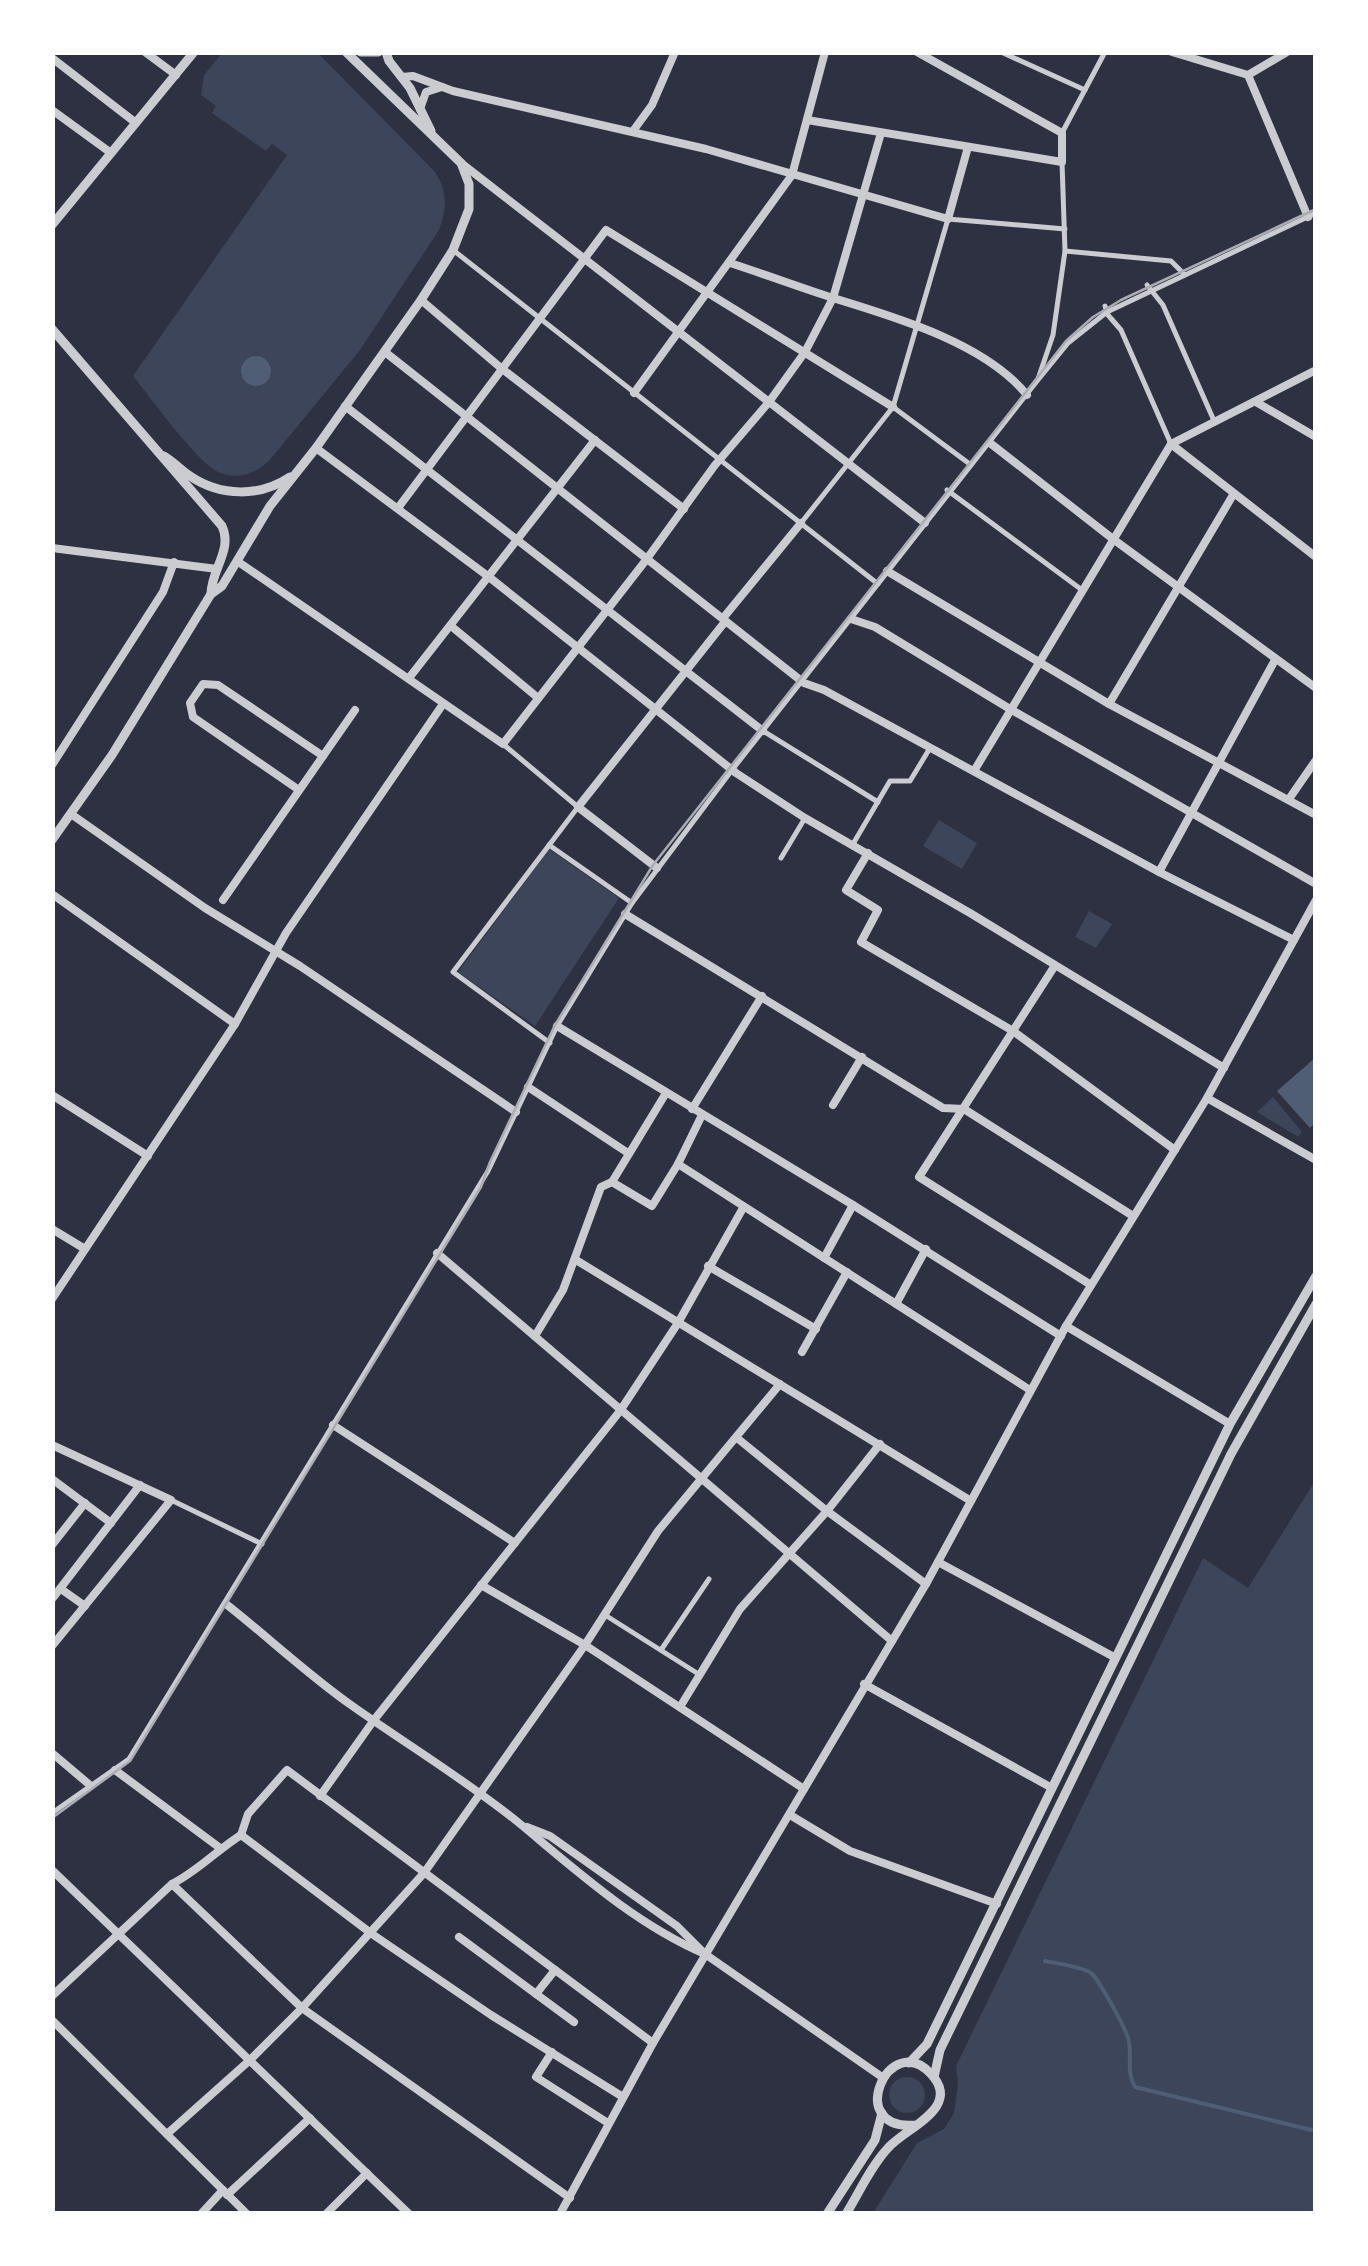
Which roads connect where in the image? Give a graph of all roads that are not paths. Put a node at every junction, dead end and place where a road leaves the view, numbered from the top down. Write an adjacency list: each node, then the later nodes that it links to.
1 (145, 52): 16 (street)
2 (194, 52): 16 (street)
3 (346, 52): 27 (street)
4 (361, 52): 5 (street)
5 (378, 52)
6 (386, 52): 17 (street)
7 (676, 52): 24 (street)
8 (825, 52): 22 (street)
9 (917, 52): 26 (street)
10 (1002, 52): 19 (street)
11 (1105, 52): 19 (street)
12 (1172, 52): 15 (street)
13 (1287, 52): 15 (street)
14 (52, 58): 23 (street)
15 (1248, 74): 34 (street)
16 (176, 75): 23 (street)
17 (402, 77): 18 (street); 21 (street)
18 (442, 87): 21 (street); 24 (street)
19 (1085, 90): 26 (street)
20 (52, 110): 29 (street)
21 (422, 114): 27 (street)
22 (807, 120): 25 (street); 32 (street)
23 (136, 123): 29 (street)
24 (633, 131): 32 (street)
25 (881, 133): 28 (street); 33 (street)
26 (1062, 133): 30 (street)
27 (435, 138): 31 (street)
28 (968, 147): 30 (street); 35 (street)
29 (111, 153): 36 (street)
30 (1062, 162): 37 (street)
31 (461, 163): 38 (street); 40 (street)
32 (792, 175): 33 (street); 41 (street)
33 (863, 195): 35 (street); 45 (street)
34 (1312, 215): 42 (street)
35 (948, 219): 37 (street); 49 (street)
36 (52, 225)
37 (1065, 229): 39 (street)
38 (453, 250): 46 (street); 48 (street)
39 (1064, 251): 42 (street); 56 (street)
40 (585, 260): 44 (street); 48 (street); 51 (street)
41 (730, 263): 44 (street); 45 (street)
42 (1184, 274): 43 (street)
43 (1148, 288): 47 (street); 64 (street)
44 (709, 294): 51 (street); 53 (street)
45 (833, 298): 49 (street); 53 (street)
46 (420, 300): 52 (street); 54 (street)
47 (1106, 309): 56 (street); 68 (street)
48 (539, 320): 54 (street); 57 (street)
49 (917, 324): 58 (street); 62 (street)
50 (52, 329): 70 (street)
51 (679, 334): 57 (street); 59 (street)
52 (385, 352): 61 (street); 63 (street)
53 (806, 352): 59 (street); 62 (street)
54 (501, 368): 63 (street); 66 (street)
55 (1316, 370): 60 (street)
56 (1037, 382): 58 (street)
57 (634, 392): 71 (street)
58 (1027, 395): 67 (street)
59 (769, 402): 71 (street); 72 (street)
60 (1256, 402): 64 (street); 65 (street)
61 (346, 406): 69 (street); 74 (street)
62 (893, 407): 72 (street); 73 (street)
63 (467, 418): 74 (street); 76 (street)
64 (1215, 423): 68 (street)
65 (1316, 437)
66 (595, 440): 76 (street); 80 (street)
67 (990, 443): 73 (street); 83 (street)
68 (1171, 444): 78 (street); 83 (street)
69 (316, 448): 75 (street); 79 (street)
70 (162, 454): 75 (street); 90 (street)
71 (723, 459): 80 (street); 81 (street)
72 (847, 463): 81 (street); 82 (street)
73 (972, 465): 77 (street)
74 (425, 469): 79 (street); 84 (street)
75 (298, 472): 87 (street)
76 (558, 489): 84 (street); 88 (street)
77 (949, 492): 82 (street); 95 (street)
78 (1233, 495): 86 (street); 94 (street)
79 (398, 508): 92 (street)
80 (684, 509): 88 (street)
81 (801, 523): 93 (street); 99 (street)
82 (925, 523): 91 (street)
83 (1113, 539): 94 (street); 95 (street)
84 (518, 540): 92 (street); 97 (street)
85 (52, 548): 89 (street)
86 (1316, 557)
87 (237, 560): 96 (street); 105 (street)
88 (646, 560): 97 (street); 99 (street)
89 (174, 562): 90 (street); 120 (street)
90 (218, 569): 96 (street)
91 (888, 571): 93 (street); 103 (street)
92 (488, 577): 100 (street); 101 (street)
93 (878, 584): 98 (street)
94 (1178, 588): 102 (street); 110 (street)
95 (1082, 590): 103 (street)
96 (212, 594): 128 (street)
97 (606, 610): 101 (street); 104 (street)
98 (850, 619): 106 (street); 111 (street)
99 (724, 620): 104 (street); 106 (street)
100 (450, 626): 105 (street); 108 (street)
101 (576, 648): 108 (street); 113 (street)
102 (1275, 660): 107 (street); 119 (street)
103 (1037, 662): 110 (street); 111 (street)
104 (685, 671): 113 (street); 114 (street)
105 (409, 678): 109 (street)
106 (801, 682): 114 (street); 116 (street)
107 (1314, 682)
108 (537, 697): 115 (street)
109 (444, 704): 115 (street); 145 (street)
110 (1110, 704): 119 (street)
111 (1010, 709): 121 (street); 127 (street)
112 (354, 710): 117 (street)
113 (656, 710): 122 (street); 126 (street)
114 (763, 731): 122 (street); 125 (street)
115 (503, 744): 126 (street)
116 (930, 747): 121 (street); 125 (street)
117 (323, 756): 123 (street); 123 (street)
118 (1316, 760): 124 (street)
119 (1216, 764): 124 (street); 127 (street)
120 (52, 765)
121 (974, 770): 137 (street)
122 (734, 772): 130 (street); 136 (street)
123 (299, 790): 140 (street)
124 (1289, 799): 129 (street)
125 (878, 802): 133 (street)
126 (578, 808): 132 (street); 136 (street)
127 (1192, 811): 137 (street); 138 (street)
128 (71, 814): 131 (street); 145 (street)
129 (1316, 815)
130 (805, 818): 133 (street); 135 (street)
131 (52, 840)
132 (548, 844): 142 (street); 151 (street)
133 (853, 844): 134 (street)
134 (868, 852): 146 (street); 150 (street)
135 (781, 858)
136 (656, 868): 142 (street)
137 (1158, 872): 144 (street)
138 (1316, 884)
139 (52, 894): 148 (street)
140 (222, 900)
141 (1316, 900): 144 (street)
142 (632, 903): 143 (street)
143 (625, 914): 147 (street); 149 (street)
144 (1294, 940): 153 (street)
145 (277, 953): 148 (street); 161 (street)
146 (1054, 967): 150 (street); 153 (street)
147 (762, 996): 152 (street); 159 (street)
148 (235, 1024): 165 (street)
149 (557, 1026): 151 (street); 155 (street)
150 (1013, 1031): 160 (street); 163 (street)
151 (550, 1043): 154 (street)
152 (862, 1058): 158 (street); 160 (street)
153 (1224, 1068): 157 (street)
154 (528, 1087): 161 (street); 164 (street)
155 (666, 1093): 159 (street); 164 (street)
156 (52, 1095): 165 (street)
157 (1207, 1098): 163 (street); 166 (street)
158 (833, 1105)
159 (692, 1110): 162 (street)
160 (964, 1110): 171 (street); 181 (street)
161 (516, 1112): 175 (street)
162 (702, 1115): 167 (street); 169 (street)
163 (1175, 1150): 171 (street)
164 (628, 1153): 168 (street)
165 (148, 1156): 173 (street)
166 (1316, 1160)
167 (678, 1164): 168 (street); 170 (street)
168 (612, 1182): 177 (street)
169 (853, 1205): 174 (street); 176 (street)
170 (743, 1208): 176 (street); 178 (street)
171 (1134, 1216): 181 (street)
172 (52, 1229): 173 (street)
173 (85, 1249): 182 (street)
174 (926, 1250): 183 (street); 189 (street)
175 (437, 1253): 188 (street); 195 (street)
176 (824, 1258): 179 (street)
177 (576, 1260): 185 (street); 188 (street)
178 (708, 1266): 185 (street); 187 (street)
179 (847, 1272): 183 (street); 187 (street)
180 (1316, 1276): 194 (street)
181 (1091, 1284): 186 (street)
182 (52, 1299)
183 (896, 1304): 192 (street)
184 (1316, 1304): 262 (street)
185 (678, 1323): 191 (street); 193 (street)
186 (1066, 1326): 189 (street); 194 (street)
187 (816, 1328): 190 (street)
188 (535, 1336): 193 (street)
189 (1061, 1336): 192 (street)
190 (802, 1352)
191 (780, 1384): 196 (street); 197 (street)
192 (1030, 1390): 205 (street)
193 (620, 1410): 200 (street); 209 (street)
194 (1230, 1424): 226 (street)
195 (333, 1425): 209 (street); 210 (street)
196 (737, 1438): 200 (street); 207 (street)
197 (880, 1444): 205 (street); 207 (street)
198 (52, 1445): 202 (street)
199 (52, 1479): 201 (street)
200 (701, 1480): 212 (street); 221 (street)
201 (62, 1486): 203 (street); 206 (street)
202 (140, 1486): 204 (street); 208 (street)
203 (52, 1497)
204 (171, 1500): 210 (street); 220 (street)
205 (971, 1501): 213 (street)
206 (85, 1504): 208 (street); 211 (street)
207 (827, 1511): 212 (street); 216 (street)
208 (111, 1524): 217 (street)
209 (515, 1543): 215 (street)
210 (262, 1544): 219 (street)
211 (52, 1545)
212 (789, 1555): 222 (street); 227 (street)
213 (938, 1562): 216 (street); 226 (street)
214 (709, 1579): 225 (street)
215 (482, 1584): 223 (street); 230 (street)
216 (926, 1584): 222 (street)
217 (60, 1589): 218 (street); 220 (street)
218 (52, 1599)
219 (226, 1604): 230 (street); 232 (street)
220 (85, 1606): 224 (street)
221 (605, 1615): 223 (street); 225 (street)
222 (892, 1641): 228 (street)
223 (585, 1645): 229 (street); 236 (street)
224 (52, 1646)
225 (661, 1650): 227 (street)
226 (1114, 1657): 234 (street)
227 (700, 1675): 229 (street)
228 (864, 1684): 234 (street); 235 (street)
229 (680, 1707): 235 (street)
230 (374, 1720): 236 (street); 237 (street)
231 (52, 1753): 233 (street)
232 (116, 1770): 233 (street); 242 (street)
233 (91, 1786): 238 (street)
234 (1052, 1788): 246 (street)
235 (804, 1789): 239 (street)
236 (482, 1795): 240 (street); 244 (street)
237 (320, 1796): 241 (street); 244 (street)
238 (52, 1813)
239 (790, 1815): 246 (street); 250 (street)
240 (520, 1824): 250 (street); 250 (street)
241 (241, 1835): 242 (street); 248 (street)
242 (220, 1848): 245 (street)
243 (52, 1870): 247 (street)
244 (424, 1873): 248 (street); 251 (street)
245 (172, 1884): 247 (street); 254 (street)
246 (996, 1904): 260 (street)
247 (117, 1933): 253 (street); 259 (street)
248 (372, 1934): 254 (street); 258 (street)
249 (459, 1937): 252 (street)
250 (705, 1954): 257 (street); 261 (street)
251 (555, 1970): 252 (street); 257 (street)
252 (536, 1994): 256 (street)
253 (52, 1996)
254 (302, 2008): 259 (street); 271 (street)
255 (52, 2020): 268 (street)
256 (574, 2022)
257 (653, 2042): 263 (street)
258 (552, 2052): 263 (street); 266 (street)
259 (250, 2060): 265 (street); 268 (street)
260 (910, 2064): 261 (street); 262 (street)
261 (882, 2077): 264 (street)
262 (934, 2077): 267 (street)
263 (623, 2096): 266 (street)
264 (882, 2112): 267 (street); 277 (street)
265 (310, 2118): 269 (street); 270 (street)
266 (608, 2123): 271 (street)
267 (916, 2125): 278 (street)
268 (167, 2134): 270 (street)
269 (367, 2173): 274 (street); 275 (street)
270 (225, 2192): 272 (street); 273 (street)
271 (570, 2198): 276 (street)
272 (201, 2214)
273 (246, 2214)
274 (326, 2214)
275 (409, 2214)
276 (560, 2214)
277 (827, 2214)
278 (846, 2214)

